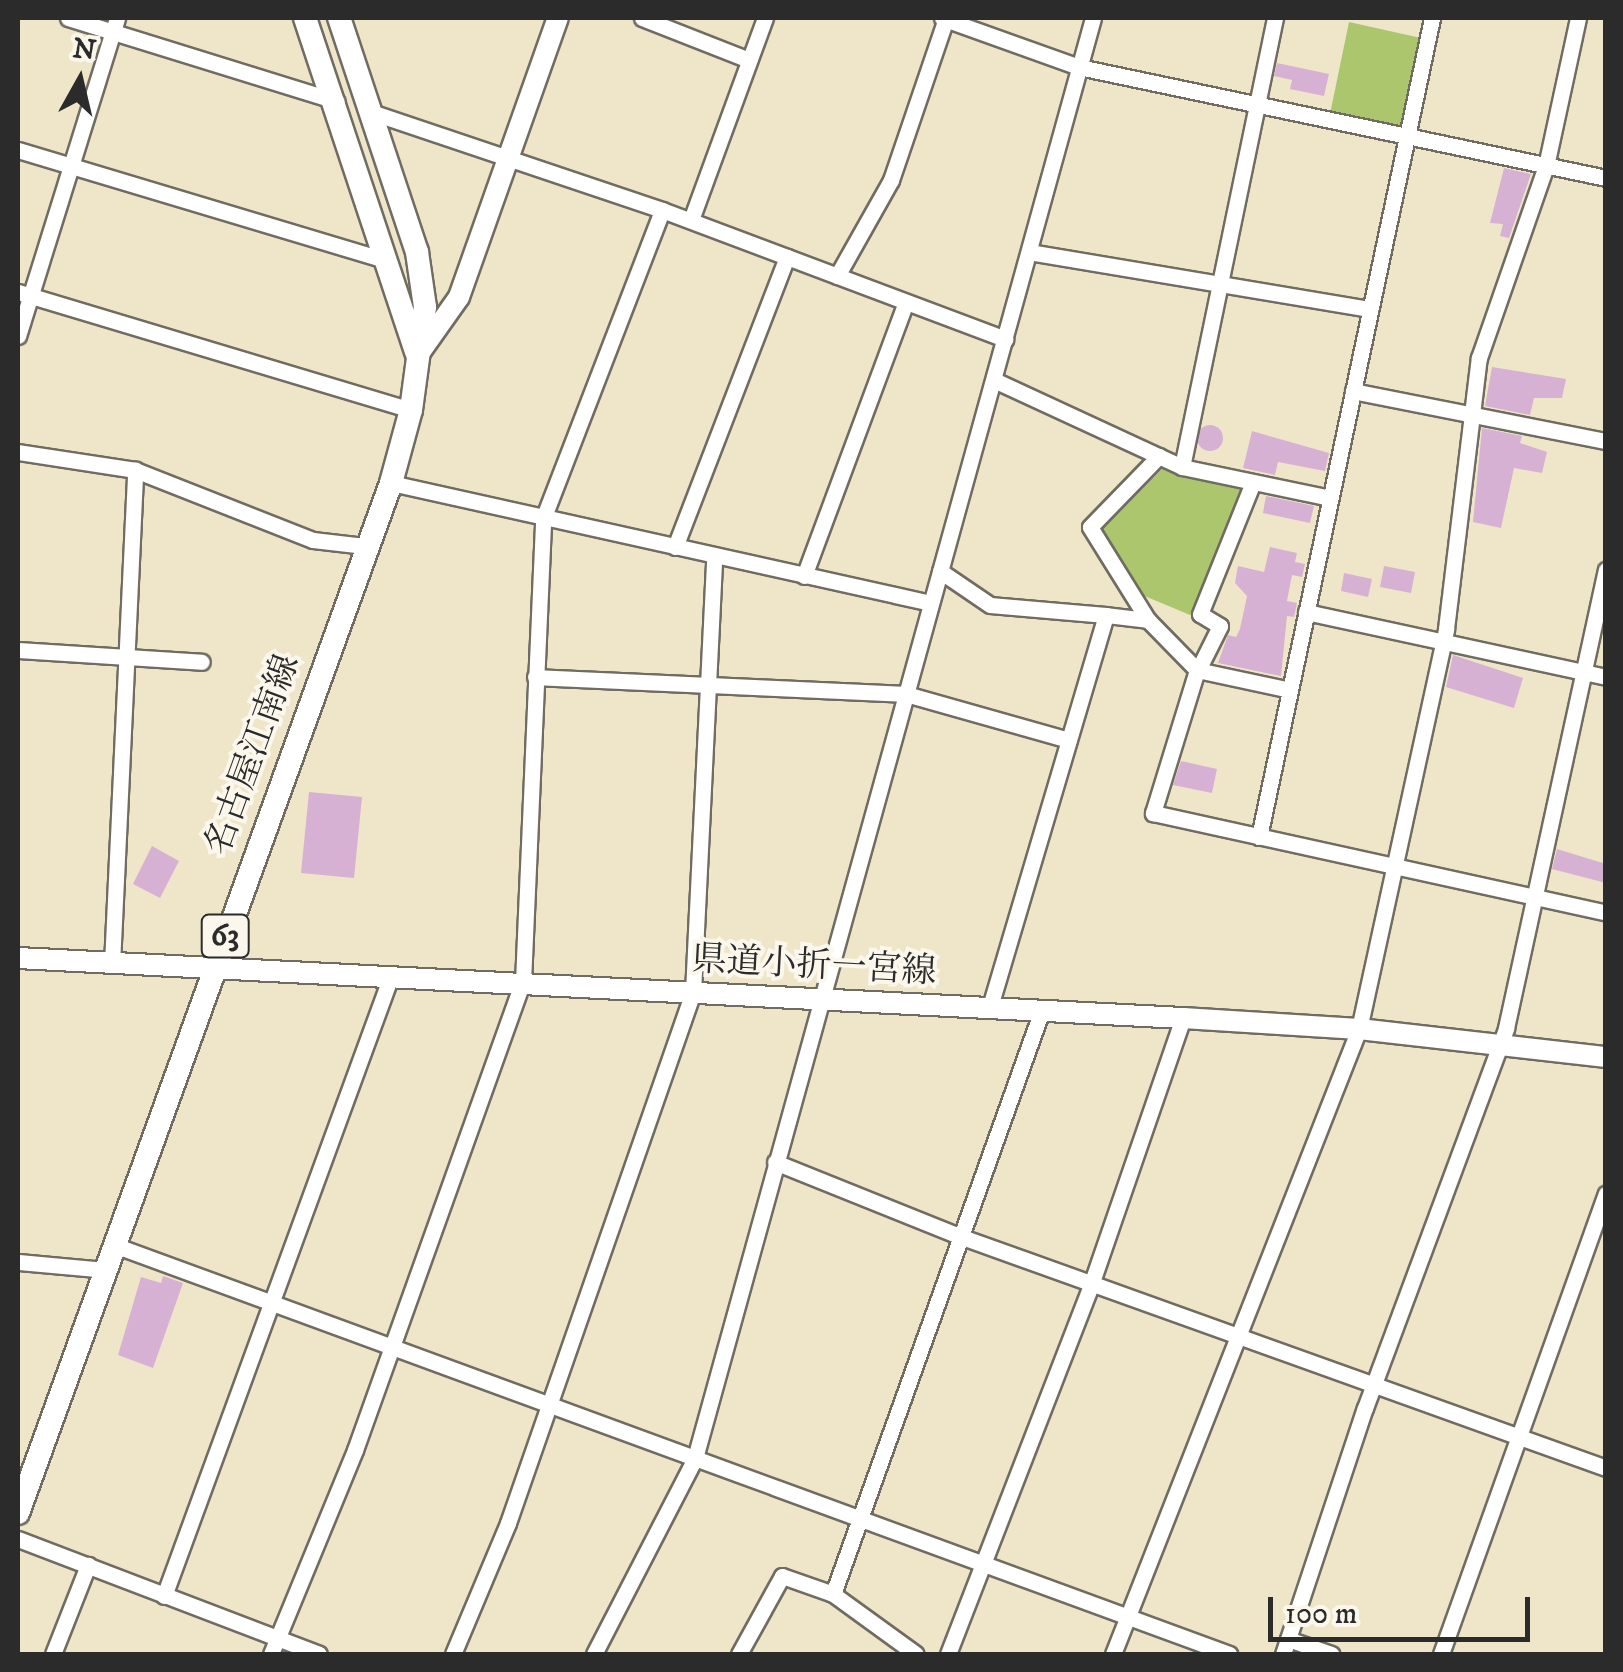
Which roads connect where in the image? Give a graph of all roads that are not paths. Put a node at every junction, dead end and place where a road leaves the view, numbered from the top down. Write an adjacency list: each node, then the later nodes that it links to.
1 (68, 18): 12 (street)
2 (305, 18): 15 (main road, 名古屋江南線 / 63)
3 (339, 18): 17 (main road, 名古屋江南線 / 63)
4 (558, 18): 20 (main road)
5 (642, 18): 13 (street)
6 (764, 18): 13 (street)
7 (945, 18): 14 (street); 29 (street)
8 (1092, 18): 14 (street)
9 (1276, 18): 16 (street)
10 (1432, 18): 18 (street)
11 (1578, 18): 21 (street)
12 (115, 24): 15 (street); 22 (street)
13 (749, 60): 25 (street)
14 (1079, 67): 16 (street); 26 (street)
15 (336, 101): 28 (main road, 名古屋江南線 / 63)
16 (1257, 106): 18 (street); 30 (street)
17 (374, 113): 20 (street); 36 (main road, 名古屋江南線 / 63)
18 (1407, 137): 21 (street); 33 (street)
19 (18, 150): 22 (street)
20 (508, 157): 24 (street); 36 (main road)
21 (1546, 166): 23 (street); 40 (street)
22 (70, 167): 28 (street); 31 (street)
23 (1606, 178)
24 (662, 210): 25 (street); 49 (street)
25 (691, 220): 27 (street)
26 (1028, 252): 30 (street); 35 (street)
27 (787, 258): 29 (street); 51 (street)
28 (388, 260): 36 (main road, 名古屋江南線 / 63)
29 (837, 276): 32 (street)
30 (1220, 284): 33 (street); 44 (street)
31 (24, 294): 34 (street); 39 (street)
32 (906, 302): 35 (street); 55 (street)
33 (1370, 309): 38 (street)
34 (18, 336)
35 (1006, 339): 37 (street)
36 (418, 355): 39 (main road, 名古屋江南線 / 63)
37 (994, 380): 43 (street); 54 (street)
38 (1353, 391): 40 (street); 48 (street)
39 (411, 410): 47 (main road, 名古屋江南線 / 63)
40 (1472, 414): 41 (street); 60 (street)
41 (1606, 441)
42 (18, 452): 45 (street)
43 (1159, 456): 44 (street); 59 (street)
44 (1182, 467): 46 (street)
45 (134, 470): 50 (street); 62 (street)
46 (1253, 482): 48 (street); 64 (street)
47 (390, 483): 49 (street); 50 (main road, 名古屋江南線 / 63)
48 (1330, 498): 57 (street)
49 (542, 519): 51 (street); 66 (street)
50 (366, 546): 78 (main road, 名古屋江南線 / 63)
51 (675, 548): 52 (street)
52 (714, 556): 55 (street); 68 (street)
53 (1606, 570): 65 (street)
54 (940, 571): 56 (street); 58 (street)
55 (804, 576): 56 (street)
56 (931, 603): 70 (street)
57 (1306, 612): 60 (street); 69 (street)
58 (1106, 615): 59 (street); 71 (street)
59 (1148, 620): 64 (street)
60 (1443, 641): 65 (street); 73 (street)
61 (18, 650): 62 (street)
62 (125, 657): 63 (street); 77 (street)
63 (202, 662)
64 (1197, 670): 69 (street); 72 (street)
65 (1583, 672): 67 (street); 74 (street)
66 (535, 677): 68 (street); 80 (street)
67 (1606, 677)
68 (708, 686): 70 (street); 81 (street)
69 (1290, 690): 72 (street)
70 (906, 694): 71 (street); 82 (street)
71 (1070, 740): 83 (street)
72 (1259, 836): 73 (street)
73 (1394, 866): 74 (street); 86 (street)
74 (1534, 897): 75 (street); 87 (street)
75 (1606, 913)
76 (18, 958): 77 (main road, 県道小折一宮線)
77 (112, 964): 78 (main road, 県道小折一宮線)
78 (214, 968): 79 (main road, 県道小折一宮線); 92 (main road, 名古屋江南線 / 63)
79 (391, 976): 80 (main road, 県道小折一宮線); 96 (street)
80 (523, 982): 81 (main road, 県道小折一宮線); 98 (street)
81 (694, 992): 82 (main road, 県道小折一宮線); 100 (street)
82 (822, 999): 83 (main road, 県道小折一宮線); 89 (street)
83 (990, 1007): 84 (main road, 県道小折一宮線)
84 (1042, 1010): 85 (main road, 県道小折一宮線); 91 (street)
85 (1183, 1018): 86 (main road, 県道小折一宮線); 95 (street)
86 (1359, 1029): 87 (main road, 県道小折一宮線); 97 (street)
87 (1499, 1044): 88 (main road, 県道小折一宮線); 99 (street)
88 (1606, 1058)
89 (775, 1162): 91 (street); 102 (street)
90 (1606, 1194): 101 (street)
91 (962, 1237): 95 (street); 105 (street)
92 (114, 1246): 94 (main road, 名古屋江南線 / 63); 96 (street)
93 (18, 1262): 94 (street)
94 (106, 1270): 104 (main road, 名古屋江南線 / 63)
95 (1092, 1282): 97 (street); 107 (street)
96 (271, 1303): 98 (street); 110 (street)
97 (1236, 1337): 99 (street); 111 (street)
98 (392, 1345): 100 (street); 112 (street)
99 (1374, 1384): 101 (street); 113 (street)
100 (547, 1406): 102 (street); 117 (street)
101 (1520, 1434): 103 (street); 125 (street)
102 (696, 1458): 105 (street); 118 (street)
103 (1606, 1468)
104 (18, 1513)
105 (860, 1517): 107 (street); 109 (street)
106 (18, 1539): 108 (street)
107 (986, 1561): 111 (street); 121 (street)
108 (88, 1565): 110 (street); 114 (street)
109 (834, 1594): 119 (street); 120 (street)
110 (164, 1596): 112 (street)
111 (1126, 1614): 122 (street); 123 (street)
112 (281, 1638): 115 (street); 116 (street)
113 (1286, 1647): 124 (street)
114 (53, 1654)
115 (271, 1654)
116 (320, 1654)
117 (453, 1654)
118 (594, 1654)
119 (740, 1654)
120 (916, 1654)
121 (948, 1654)
122 (1112, 1654)
123 (1230, 1654)
124 (1331, 1654)
125 (1440, 1654)

